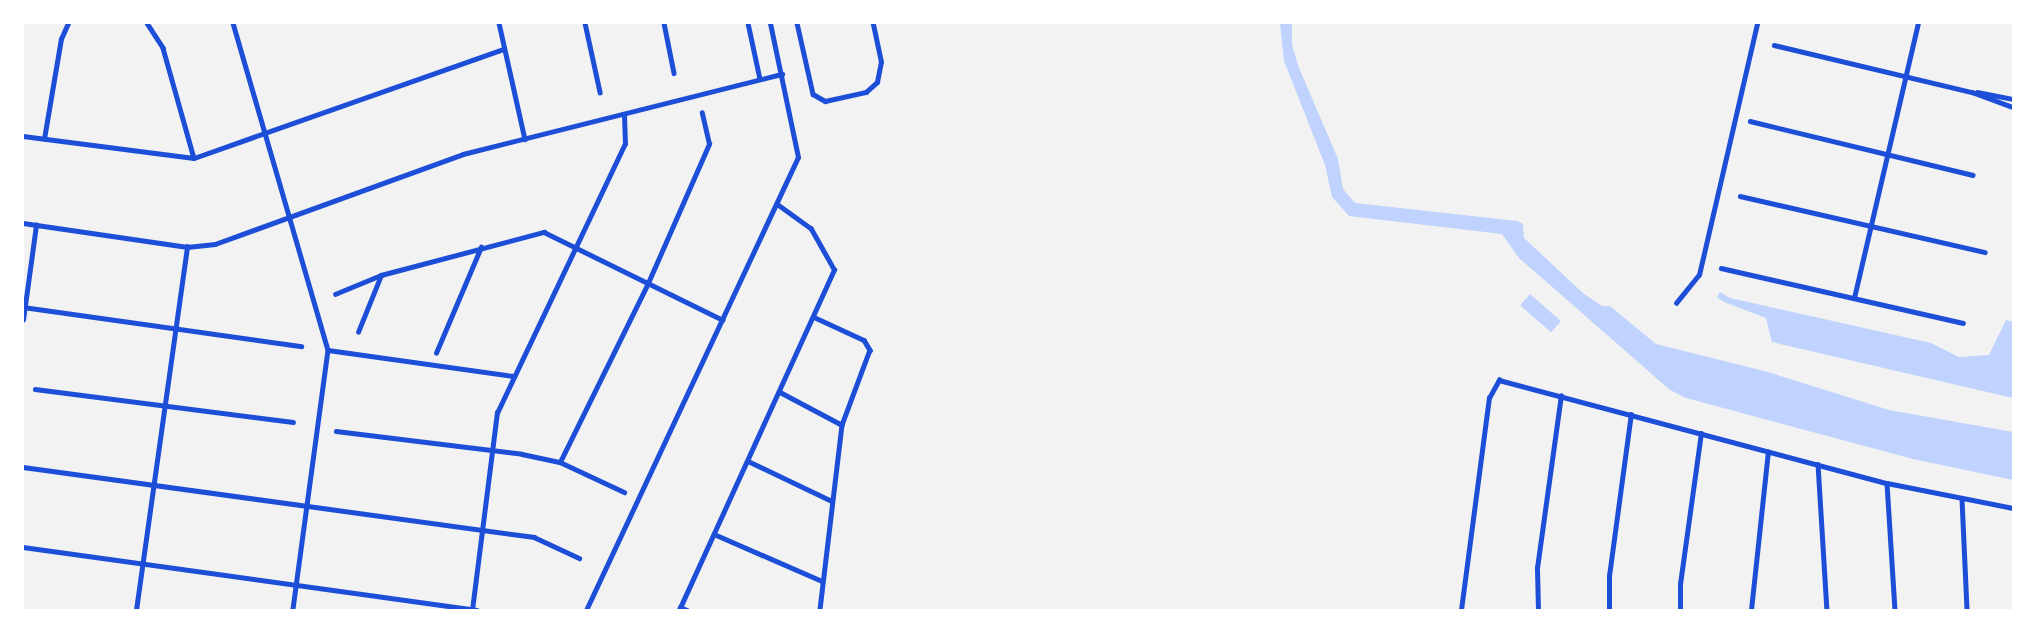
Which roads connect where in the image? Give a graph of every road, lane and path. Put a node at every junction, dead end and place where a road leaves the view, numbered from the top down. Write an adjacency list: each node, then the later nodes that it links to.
1 (68, 23): 28 (street)
2 (147, 23): 31 (street)
3 (233, 23): 26 (street)
4 (499, 23): 14 (street)
5 (585, 23): 19 (street)
6 (664, 23): 15 (street)
7 (748, 23): 18 (street)
8 (770, 23): 16 (street)
9 (797, 23): 10 (street)
10 (873, 23)
11 (1757, 23): 48 (street)
12 (1918, 23): 17 (street)
13 (1774, 45): 17 (street)
14 (503, 49): 26 (street); 29 (street)
15 (674, 73)
16 (783, 73): 18 (street); 34 (street)
17 (1905, 76): 20 (street); 30 (street)
18 (760, 79): 24 (street)
19 (600, 92)
20 (1972, 92): 21 (street); 22 (street)
21 (2013, 99)
22 (2013, 107)
23 (702, 113): 45 (street)
24 (624, 115): 29 (street); 40 (street)
25 (1750, 121): 30 (street)
26 (268, 131): 31 (street); 35 (street)
27 (23, 136): 28 (street)
28 (44, 139): 31 (street)
29 (525, 139): 35 (street)
30 (1887, 154): 32 (street); 38 (street)
31 (194, 158)
32 (1973, 175)
33 (1740, 196): 38 (street)
34 (778, 205): 50 (street); 52 (street)
35 (288, 217): 41 (street); 57 (street)
36 (23, 223): 37 (street)
37 (36, 225): 41 (street); 49 (street)
38 (1871, 226): 42 (street); 47 (street)
39 (481, 246): 40 (street); 44 (street); 58 (street)
40 (578, 246): 45 (street); 59 (street)
41 (187, 247): 54 (street)
42 (1985, 252)
43 (1721, 268): 47 (street)
44 (381, 275): 46 (street); 55 (street)
45 (648, 283): 52 (street); 72 (street)
46 (335, 294)
47 (1854, 298): 53 (street)
48 (1676, 303)
49 (24, 307): 51 (street); 54 (street)
50 (814, 317): 61 (street); 66 (street)
51 (23, 320)
52 (723, 320): 93 (street)
53 (1963, 323)
54 (175, 330): 56 (street); 63 (street)
55 (358, 332)
56 (301, 346)
57 (328, 350): 59 (street); 80 (street)
58 (436, 353)
59 (514, 376): 69 (street)
60 (35, 389): 63 (street)
61 (780, 392): 66 (street); 71 (street)
62 (1561, 396): 64 (street); 96 (street); 97 (street)
63 (164, 403): 65 (street); 76 (street)
64 (1631, 414): 68 (street); 98 (street)
65 (293, 422)
66 (842, 425): 79 (street)
67 (337, 431): 69 (street)
68 (1701, 433): 70 (street); 99 (street)
69 (492, 450): 72 (street); 82 (street)
70 (1768, 452): 73 (street); 100 (street)
71 (748, 461): 79 (street); 83 (street)
72 (560, 462): 77 (street)
73 (1818, 464): 75 (street); 101 (street)
74 (23, 467): 76 (street)
75 (1887, 483): 78 (street); 102 (street)
76 (153, 486): 80 (street); 86 (street)
77 (624, 492)
78 (1962, 499): 81 (street); 103 (street)
79 (832, 501): 87 (street)
80 (306, 507): 82 (street); 88 (street)
81 (2013, 508)
82 (482, 531): 85 (street); 92 (street)
83 (714, 534): 87 (street); 89 (street)
84 (23, 547): 86 (street)
85 (579, 558)
86 (142, 564): 88 (street); 90 (street)
87 (823, 581): 95 (street)
88 (296, 584): 91 (street); 92 (street)
89 (680, 609): 94 (street)
90 (136, 610)
91 (293, 610)
92 (475, 610)
93 (586, 610)
94 (687, 610)
95 (820, 610)
96 (1461, 610)
97 (1538, 610)
98 (1609, 610)
99 (1680, 610)
100 (1751, 610)
101 (1827, 610)
102 (1895, 610)
103 (1967, 610)

